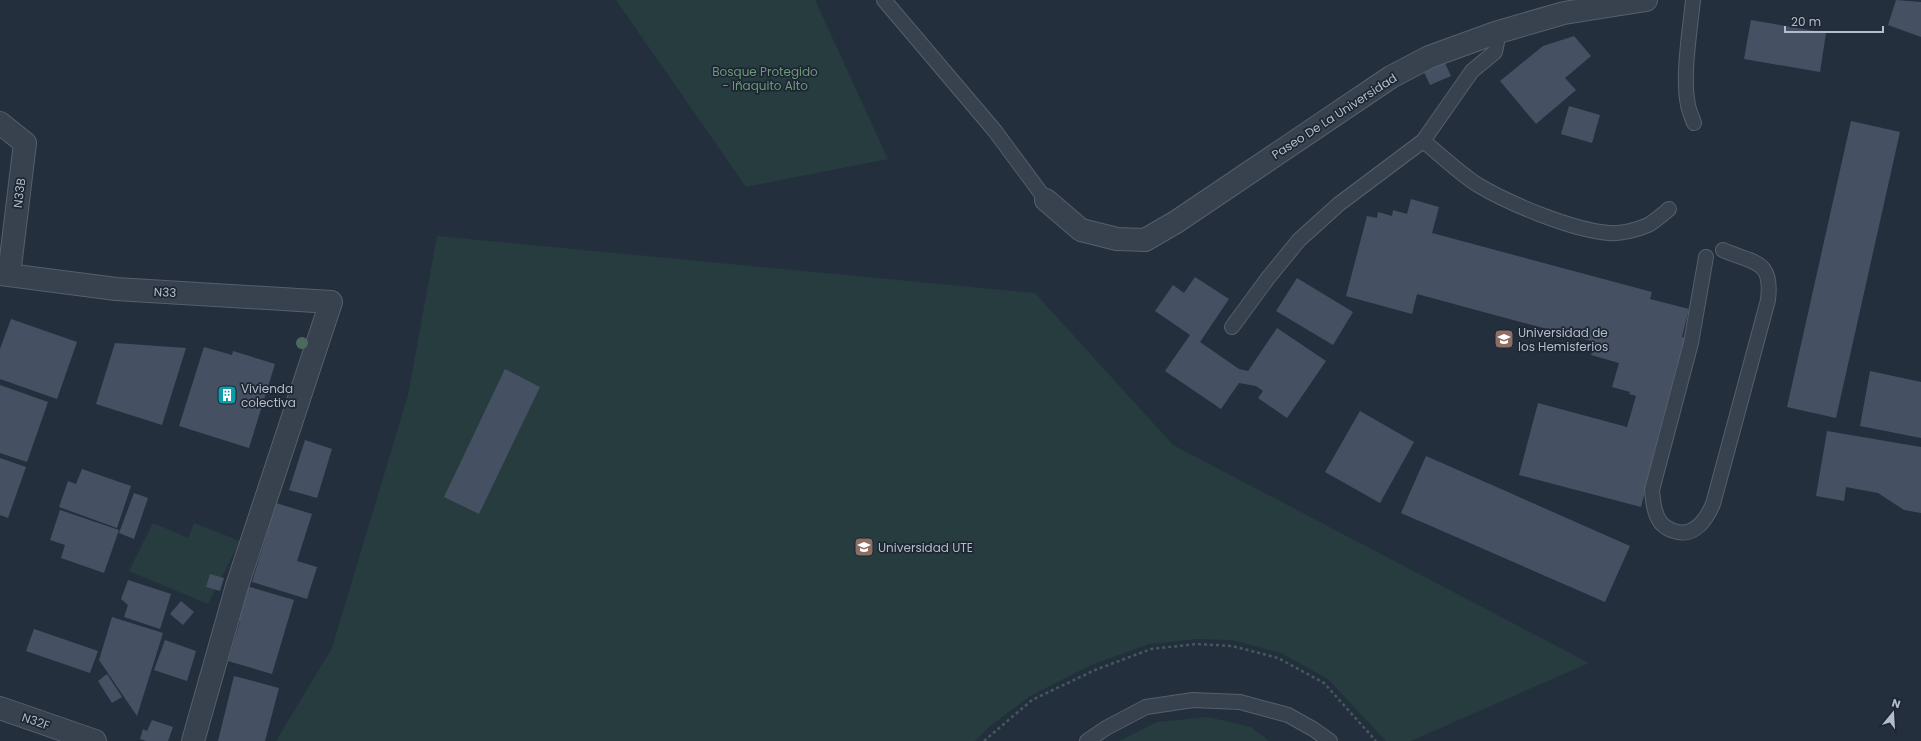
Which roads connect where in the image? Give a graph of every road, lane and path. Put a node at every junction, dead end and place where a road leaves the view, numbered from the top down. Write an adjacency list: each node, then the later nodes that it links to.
1 (884, 0): 8 (lane)
2 (1646, 0): 4 (street, Paseo De La Universidad)
3 (1693, 0): 6 (lane)
4 (1495, 33): 7 (lane); 8 (street, Paseo De La Universidad)
5 (0, 123): 12 (street, N33B)
6 (1694, 123)
7 (1423, 141): 9 (lane); 13 (lane)
8 (1046, 200)
9 (1670, 209)
10 (1723, 250): 11 (lane)
11 (1706, 257)
12 (4, 274): 16 (street, N33)
13 (1232, 327)
14 (0, 708): 15 (street, N32F)
15 (95, 741)
16 (193, 741)
17 (1087, 741): 18 (lane)
18 (1330, 741)

